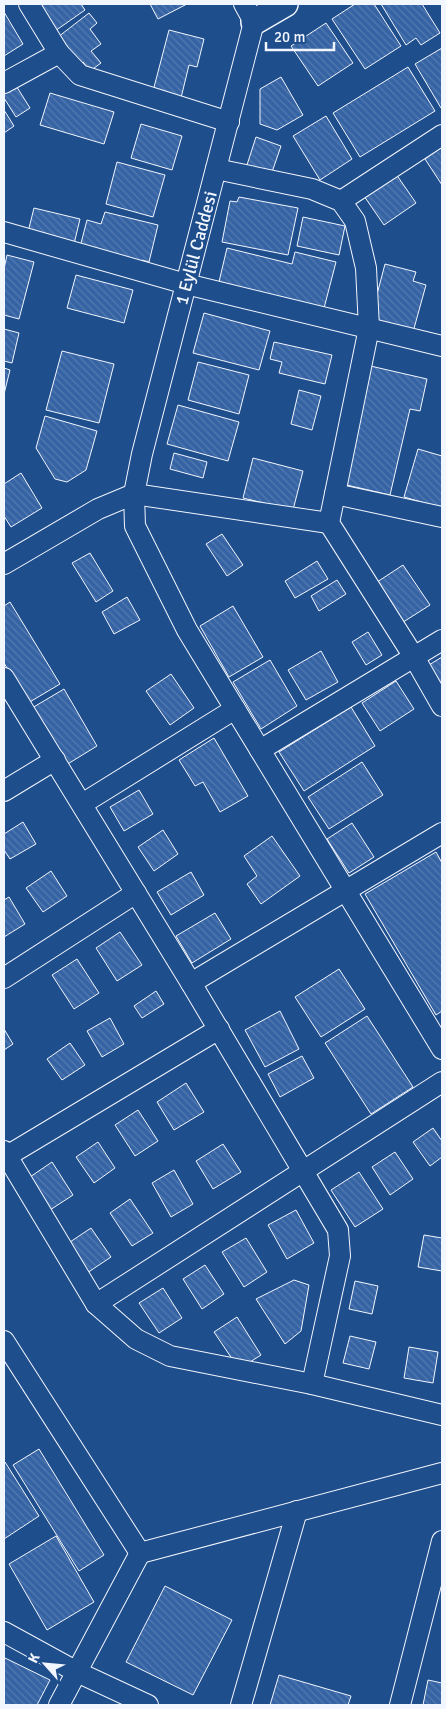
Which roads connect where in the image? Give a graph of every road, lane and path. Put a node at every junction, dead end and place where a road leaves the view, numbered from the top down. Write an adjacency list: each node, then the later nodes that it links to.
1 (29, 4): 4 (street)
2 (286, 4): 3 (street)
3 (249, 13): 6 (street, 1 Eylül Caddesi)
4 (59, 53): 5 (street); 6 (street)
5 (4, 83)
6 (229, 122): 8 (street, 1 Eylül Caddesi)
7 (442, 135): 9 (street)
8 (216, 169): 9 (street); 11 (street, 1 Eylül Caddesi)
9 (341, 201): 12 (street)
10 (4, 232): 11 (street)
11 (186, 284): 12 (street); 14 (street, 1 Eylül Caddesi)
12 (369, 328): 13 (street); 15 (street)
13 (442, 346)
14 (134, 494): 17 (street); 18 (street); 23 (street, 1 Eylül Caddesi)
15 (335, 494): 16 (street); 17 (street)
16 (442, 518)
17 (330, 523): 20 (street)
18 (4, 564)
19 (442, 640): 20 (street)
20 (414, 657): 22 (street); 24 (street)
21 (4, 678): 25 (street)
22 (442, 706)
23 (235, 709): 24 (street, 1 Eylül Caddesi); 27 (street)
24 (260, 750): 29 (street, 1 Eylül Caddesi)
25 (55, 760): 26 (street); 27 (street)
26 (4, 791)
27 (82, 804): 30 (street)
28 (442, 833): 29 (street)
29 (346, 890): 32 (street); 34 (street, 1 Eylül Caddesi)
30 (136, 893): 31 (street); 32 (street)
31 (4, 978)
32 (191, 983): 33 (street)
33 (219, 1029): 36 (street); 37 (street)
34 (442, 1050)
35 (442, 1082): 37 (street)
36 (5, 1154): 38 (street)
37 (303, 1171): 38 (street); 40 (street)
38 (96, 1304): 40 (street)
39 (4, 1341): 45 (street)
40 (312, 1384): 41 (street)
41 (442, 1415)
42 (442, 1473): 43 (street)
43 (297, 1511): 45 (street); 51 (street)
44 (442, 1541): 46 (street)
45 (140, 1553): 48 (street)
46 (437, 1583): 52 (street)
47 (4, 1632): 48 (street)
48 (77, 1672): 49 (street); 50 (street)
49 (59, 1705)
50 (148, 1705)
51 (240, 1705)
52 (400, 1705)

